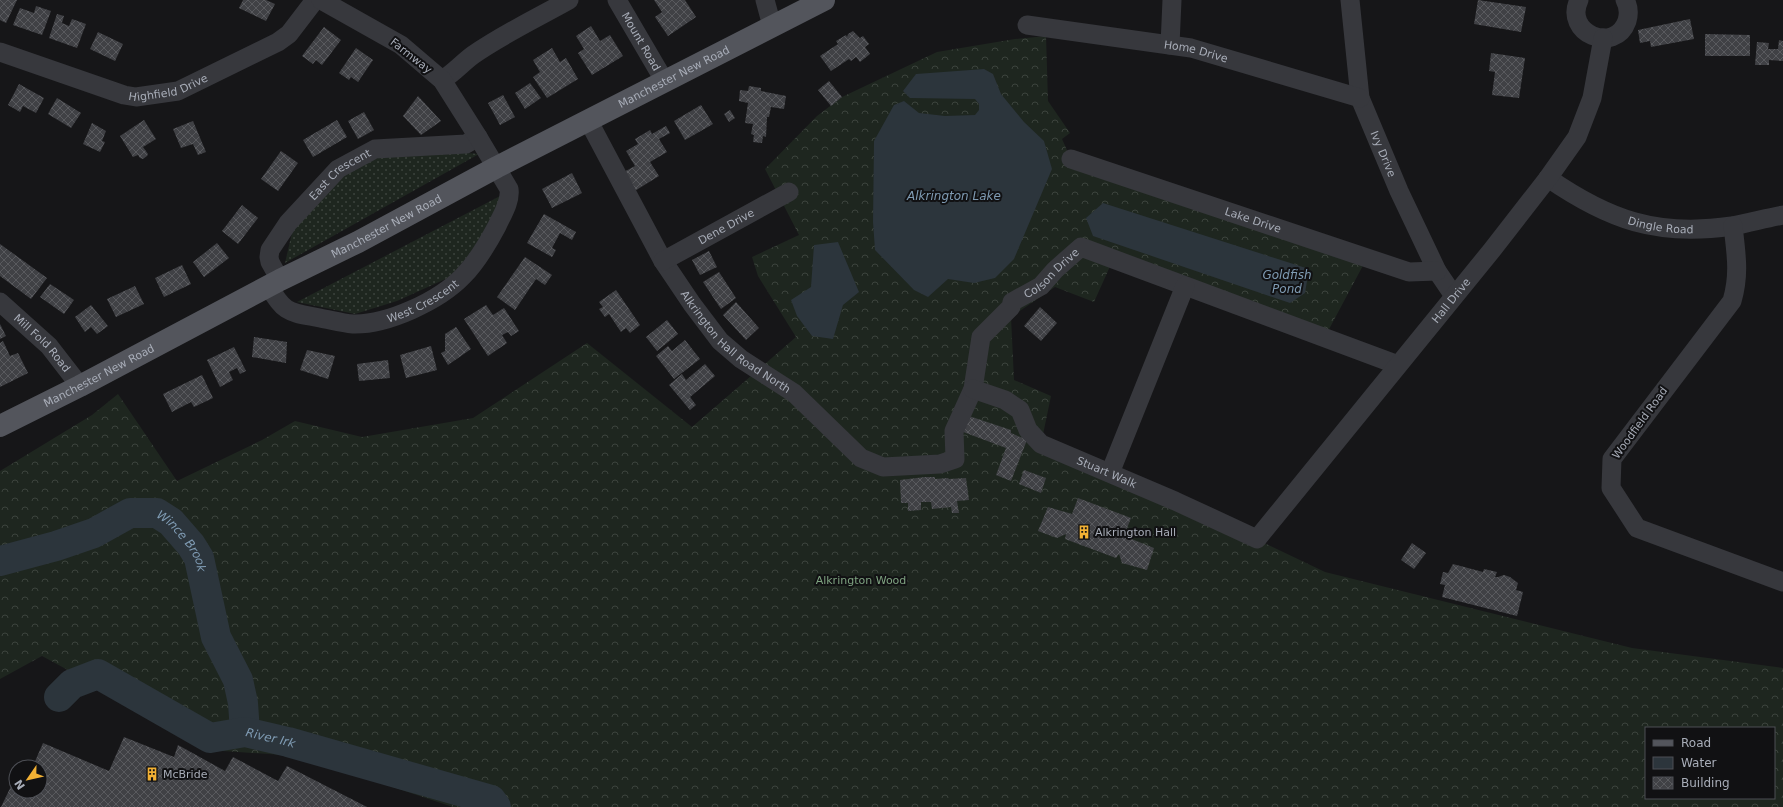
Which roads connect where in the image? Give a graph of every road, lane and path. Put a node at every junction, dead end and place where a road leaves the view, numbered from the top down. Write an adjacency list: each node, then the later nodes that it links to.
1 (315, 0): 15 (street, Highfield Drive)
2 (321, 0): 16 (street, Farmway)
3 (569, 0): 16 (street)
4 (617, 0): 17 (street, Mount Road)
5 (765, 0): 12 (street)
6 (824, 0): 12 (main road, Manchester New Road)
7 (1172, 0): 14 (street)
8 (1350, 0): 18 (street, Ivy Drive)
9 (1579, 0): 13 (street)
10 (1625, 0): 13 (street)
11 (1027, 25): 14 (street, Home Drive)
12 (772, 26): 17 (main road, Manchester New Road)
13 (1602, 38): 23 (street, Hall Drive)
14 (1170, 45): 18 (street, Home Drive)
15 (0, 52)
16 (442, 80): 20 (street, Farmway)
17 (665, 82): 19 (main road, Manchester New Road)
18 (1360, 98): 28 (street, Ivy Drive)
19 (588, 120): 22 (main road, Manchester New Road); 27 (street, Alkrington Hall Road North)
20 (478, 137): 22 (street); 29 (street, East Crescent)
21 (1071, 159): 28 (street, Lake Drive)
22 (497, 167): 29 (main road, Manchester New Road); 29 (street, West Crescent)
23 (1548, 178): 26 (street, Dingle Road); 31 (street, Hall Drive)
24 (789, 192): 27 (street, Dene Drive)
25 (1783, 215): 26 (street, Dingle Road)
26 (1733, 226): 39 (street, Woodfield Road)
27 (663, 261): 35 (street, Alkrington Hall Road North)
28 (1437, 271): 31 (street, Ivy Drive)
29 (275, 283): 34 (main road, Manchester New Road)
30 (1185, 286): 33 (street, Colson Drive); 35 (street, Colson Drive); 37 (street)
31 (1454, 296): 33 (street, Hall Drive)
32 (0, 302): 34 (street, Mill Fold Road)
33 (1398, 365): 38 (street, Hall Drive)
34 (80, 386): 36 (main road, Manchester New Road)
35 (973, 389): 37 (street, Stuart Walk)
36 (1, 425)
37 (1110, 473): 38 (street, Stuart Walk)
38 (1257, 539)
39 (1783, 582)

